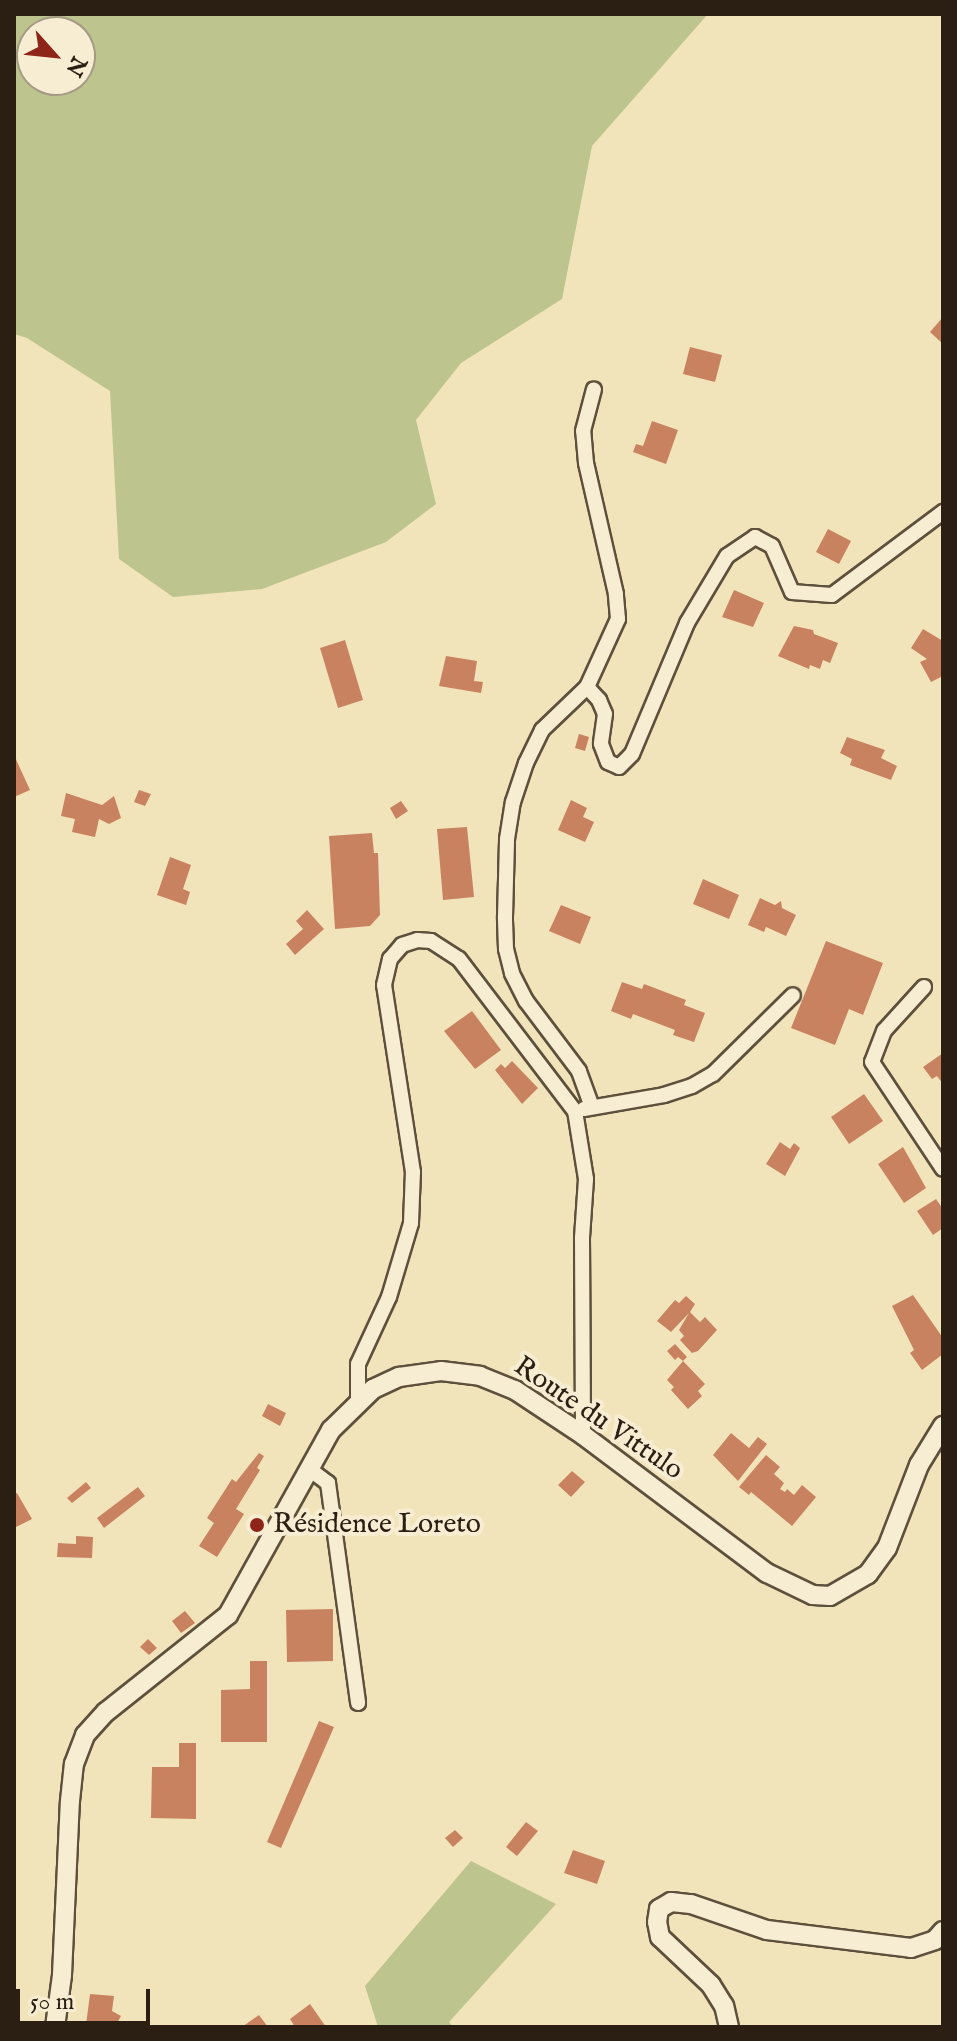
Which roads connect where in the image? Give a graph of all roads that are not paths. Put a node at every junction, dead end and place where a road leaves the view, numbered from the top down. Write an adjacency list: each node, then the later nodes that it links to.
1 (594, 389): 3 (street)
2 (943, 512): 3 (street)
3 (587, 687): 6 (street)
4 (924, 987): 8 (street)
5 (793, 995): 6 (street)
6 (592, 1107): 7 (street)
7 (575, 1111): 9 (street); 11 (street)
8 (943, 1169)
9 (358, 1401): 11 (street, Route du Vittulo); 12 (street, Route du Vittulo)
10 (943, 1426): 11 (street, Route du Vittulo)
11 (583, 1435)
12 (308, 1468): 13 (street); 15 (street, Route du Vittulo)
13 (358, 1703)
14 (943, 1931): 16 (street)
15 (55, 2027)
16 (729, 2027)

